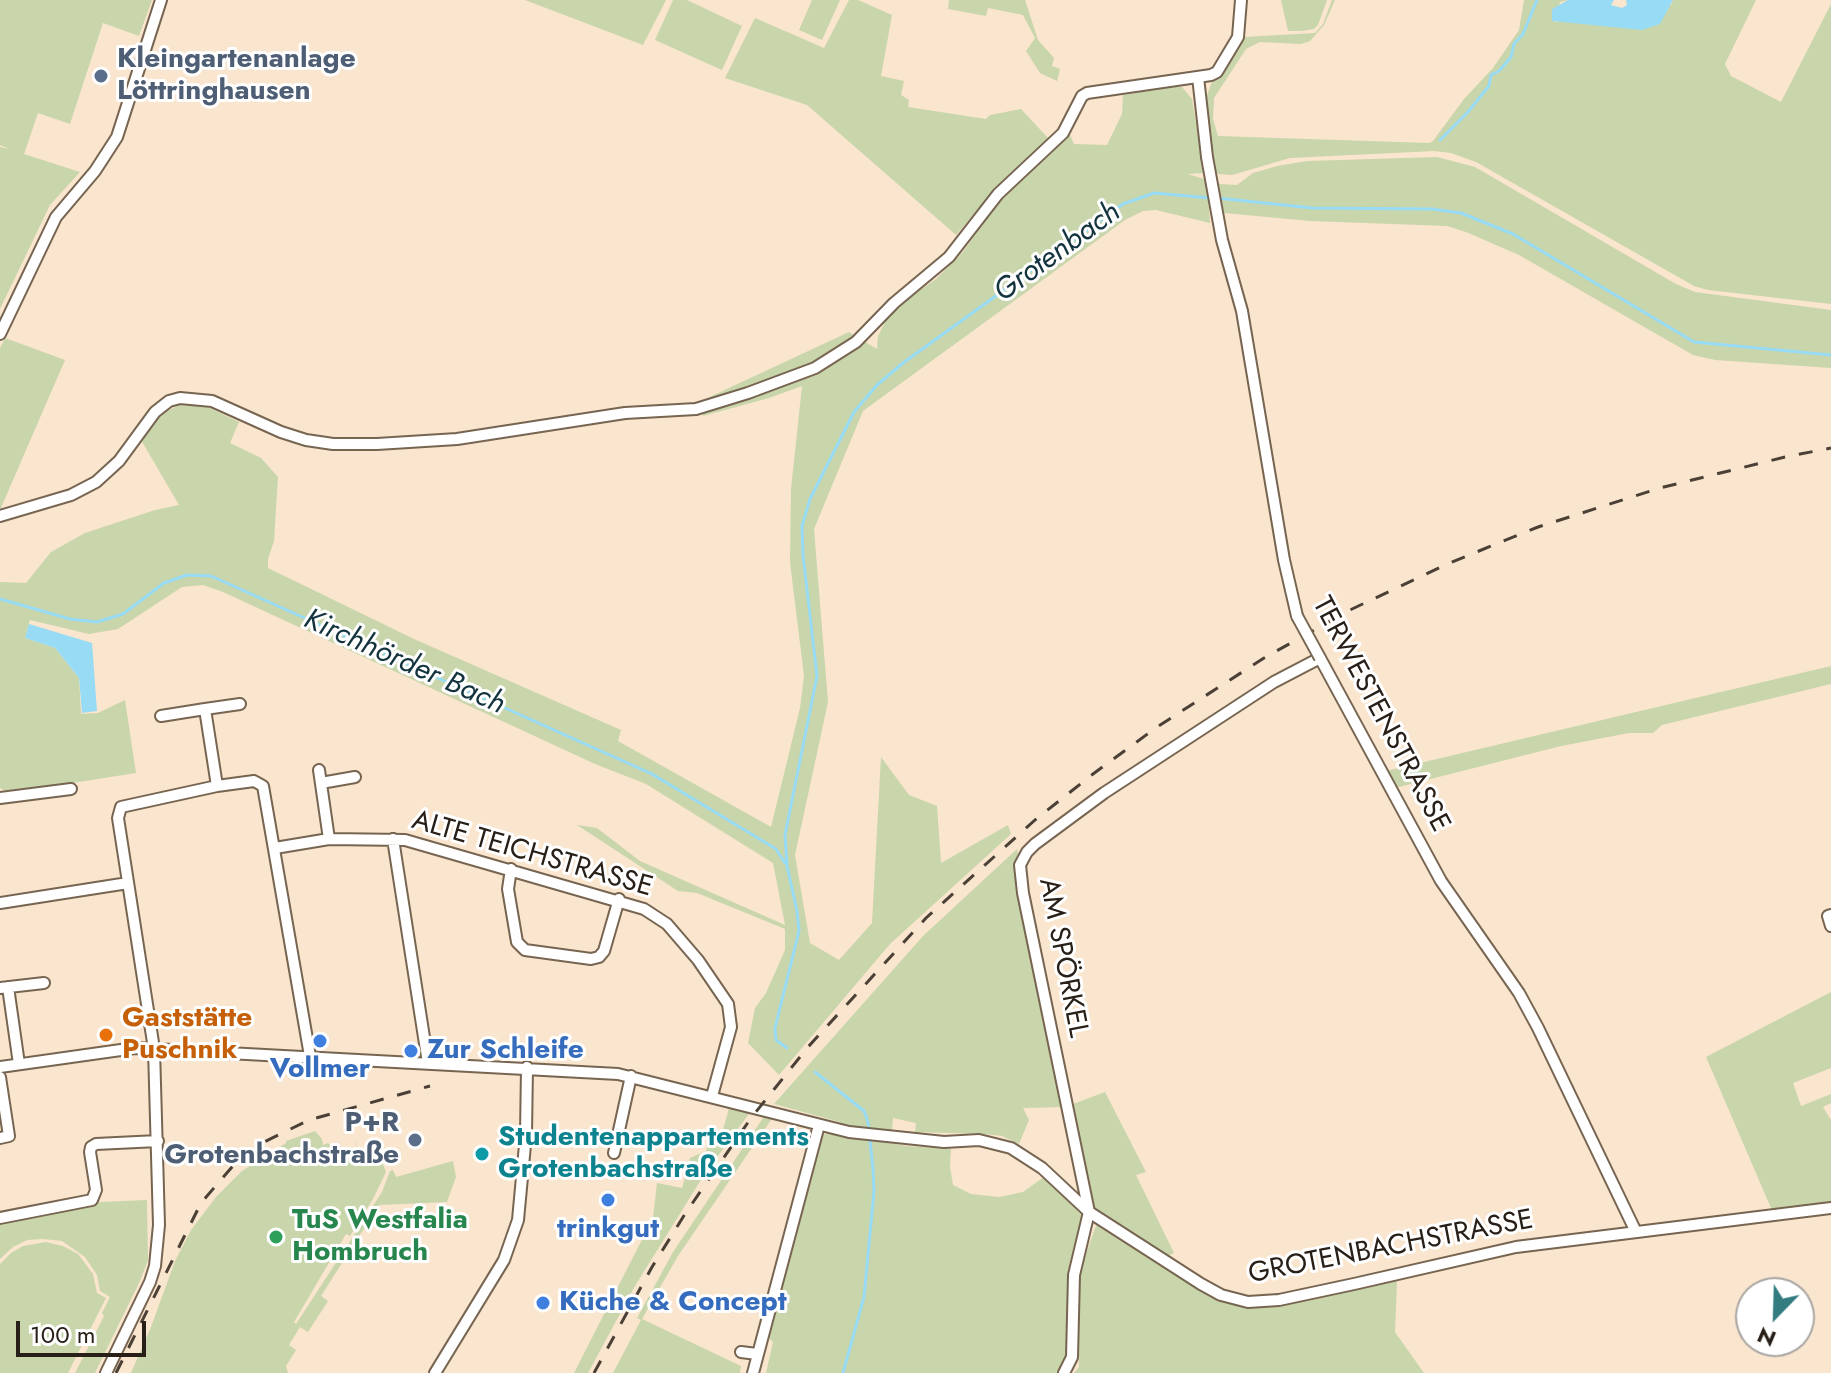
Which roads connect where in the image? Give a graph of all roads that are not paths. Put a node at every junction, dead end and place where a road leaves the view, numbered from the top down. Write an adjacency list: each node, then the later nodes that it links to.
1 (161, 0): 4 (street)
2 (1241, 0): 3 (street)
3 (1198, 77): 5 (street); 6 (street, TERWESTENSTRASSE, bridge)
4 (0, 334)
5 (0, 516)
6 (1320, 658): 41 (street, AM SPÖRKEL); 43 (street, TERWESTENSTRASSE)
7 (240, 704): 8 (street)
8 (205, 709): 9 (street); 13 (street)
9 (161, 716)
10 (319, 770): 12 (street)
11 (355, 777): 12 (street)
12 (321, 783): 16 (street)
13 (217, 786): 18 (street); 20 (street)
14 (71, 789): 15 (street)
15 (0, 798)
16 (329, 839): 17 (street, ALTE TEICHSTRASSE); 18 (street, ALTE TEICHSTRASSE)
17 (393, 839): 19 (street, ALTE TEICHSTRASSE); 29 (street)
18 (275, 848): 28 (street)
19 (511, 869): 21 (street, ALTE TEICHSTRASSE); 21 (street)
20 (128, 883): 22 (street); 27 (street)
21 (619, 899): 35 (street, ALTE TEICHSTRASSE)
22 (0, 903)
23 (1831, 915): 24 (street)
24 (1831, 926)
25 (44, 983): 26 (street)
26 (4, 988): 30 (street)
27 (154, 1049): 28 (street, GROTENBACHSTRASSE); 30 (street, GROTENBACHSTRASSE); 38 (street)
28 (310, 1056): 29 (street, GROTENBACHSTRASSE)
29 (428, 1063): 32 (street, GROTENBACHSTRASSE)
30 (19, 1064): 31 (street, GROTENBACHSTRASSE)
31 (0, 1067)
32 (527, 1067): 33 (street, GROTENBACHSTRASSE); 47 (street)
33 (631, 1076): 35 (street, GROTENBACHSTRASSE); 39 (street)
34 (0, 1077): 37 (street)
35 (712, 1096): 36 (street, GROTENBACHSTRASSE)
36 (819, 1125): 41 (street, GROTENBACHSTRASSE); 45 (street)
37 (0, 1138)
38 (158, 1141): 42 (street); 46 (street)
39 (614, 1153)
40 (1831, 1208): 43 (street, GROTENBACHSTRASSE)
41 (1089, 1212): 43 (street, GROTENBACHSTRASSE); 49 (street, AM SPÖRKEL)
42 (0, 1218)
43 (1636, 1232)
44 (741, 1352): 45 (street)
45 (757, 1354): 48 (street)
46 (106, 1373)
47 (435, 1373)
48 (753, 1373)
49 (1064, 1373)

